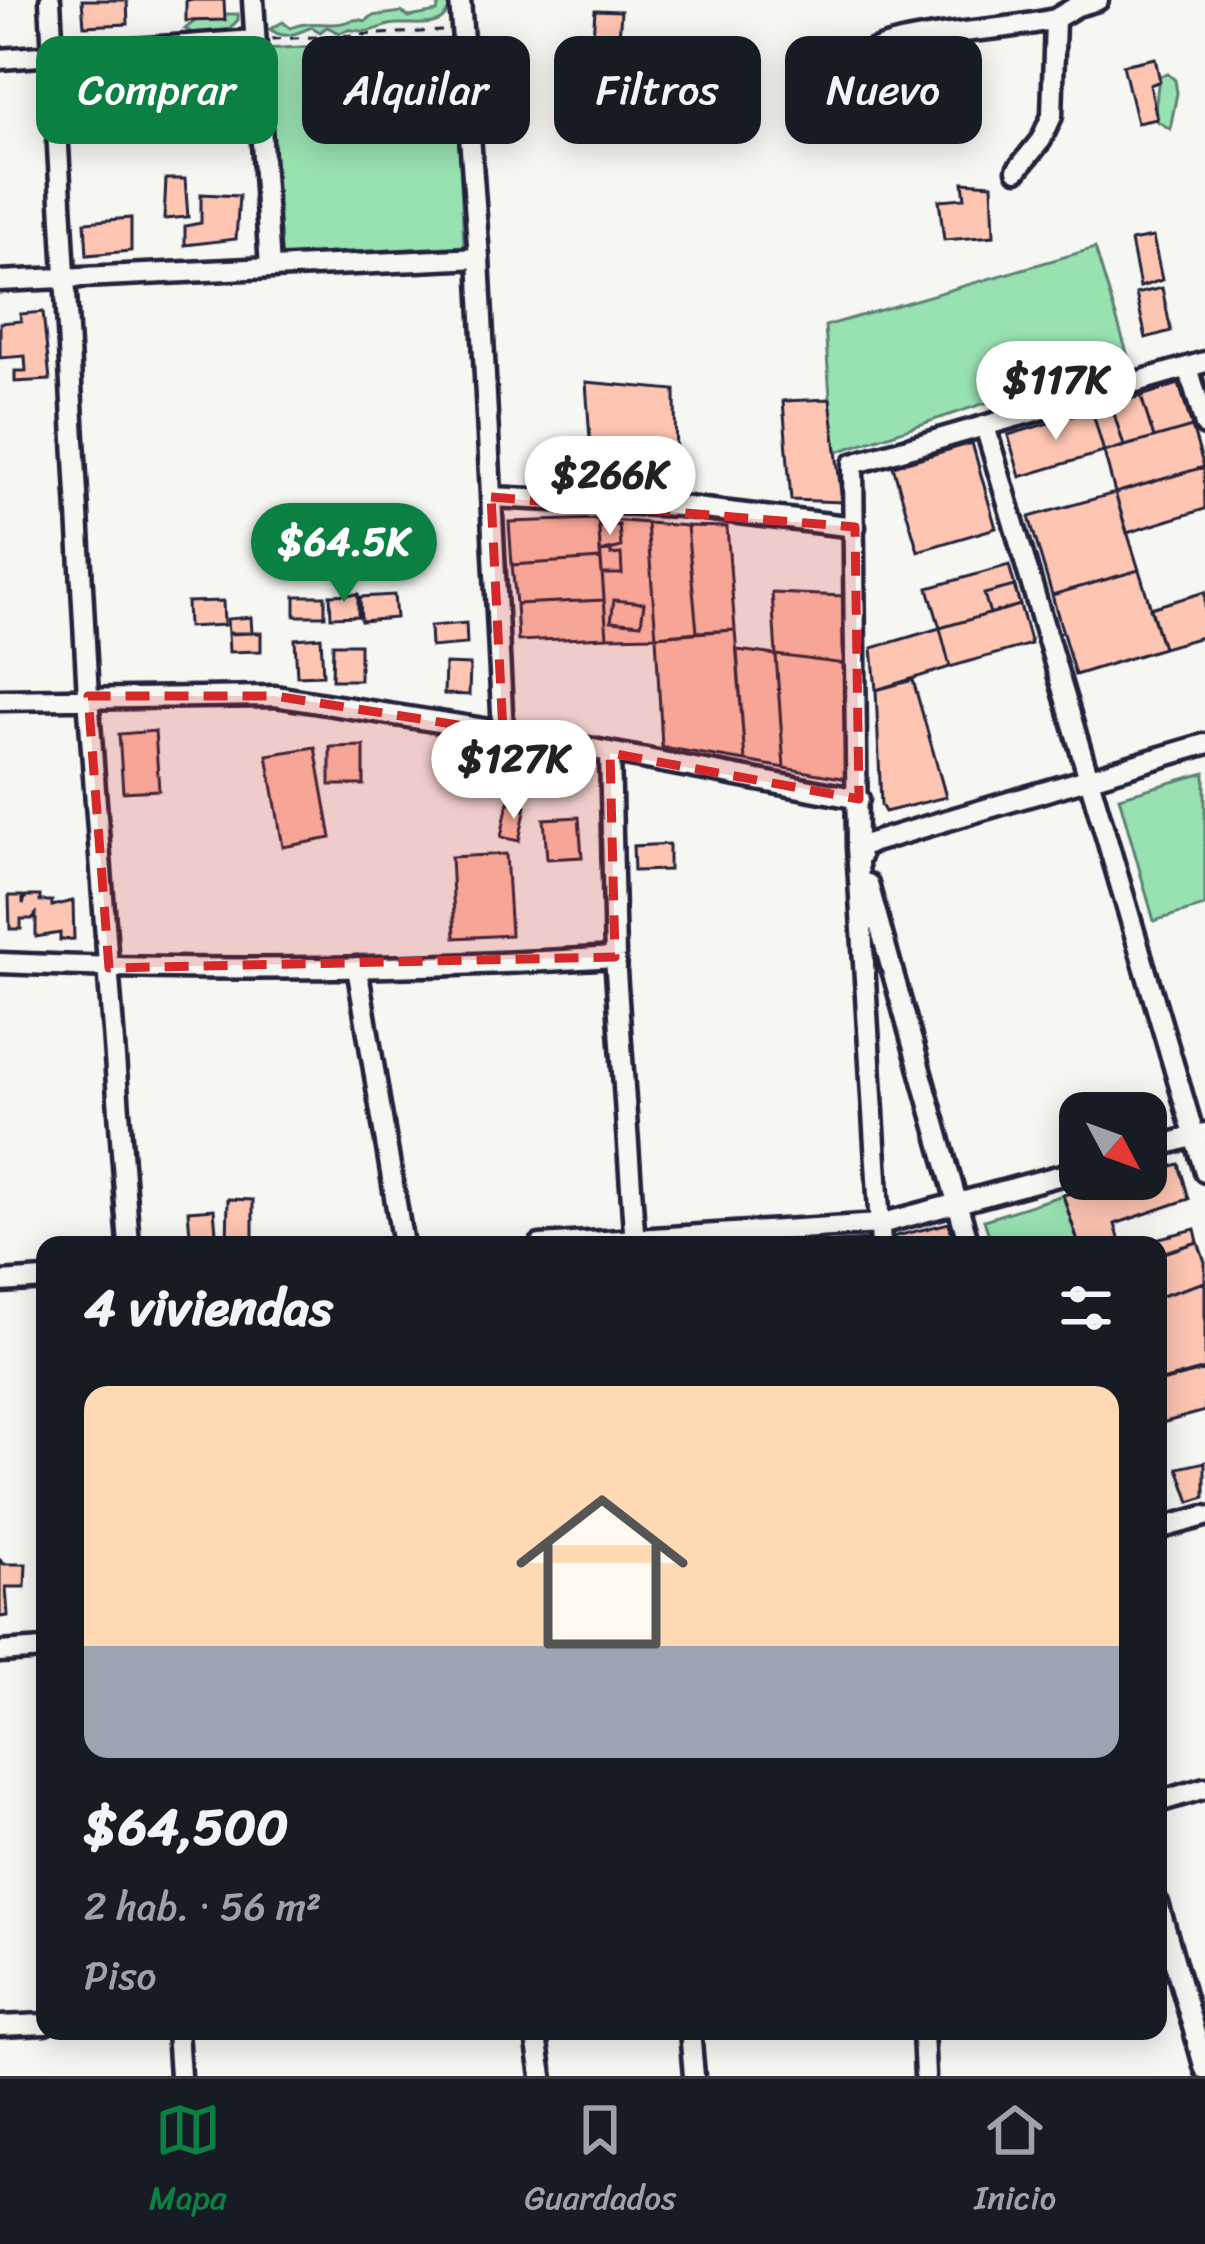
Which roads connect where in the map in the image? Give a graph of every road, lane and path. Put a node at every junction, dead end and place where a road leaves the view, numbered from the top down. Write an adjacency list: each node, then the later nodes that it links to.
1 (50, 0): 7 (street)
2 (253, 0): 8 (street)
3 (460, 0): 6 (street)
4 (1098, 0): 5 (street)
5 (1054, 19): 9 (street); 15 (street)
6 (462, 30): 10 (path); 16 (street)
7 (54, 36)
8 (254, 36)
9 (929, 36)
10 (278, 39)
11 (36, 58): 12 (street)
12 (0, 59)
13 (60, 144): 18 (street)
14 (261, 144): 17 (street)
15 (1018, 170)
16 (478, 258): 17 (street); 23 (street)
17 (270, 268): 18 (street)
18 (67, 277): 19 (street); 25 (street)
19 (0, 281)
20 (1197, 364): 21 (street); 22 (street)
21 (1205, 425)
22 (985, 426): 24 (street); 30 (street)
23 (491, 496): 24 (street); 27 (street)
24 (854, 527): 31 (street)
25 (88, 696): 26 (street); 27 (street); 36 (street)
26 (0, 700)
27 (503, 732): 29 (street)
28 (1205, 744): 30 (street)
29 (610, 753): 31 (street); 33 (street)
30 (1090, 777): 32 (street); 37 (street)
31 (859, 799): 32 (street)
32 (857, 847): 41 (street); 42 (street)
33 (615, 957): 35 (street); 45 (street)
34 (0, 963): 36 (street)
35 (357, 967): 36 (street); 44 (street)
36 (109, 968): 43 (street)
37 (1200, 1134): 38 (street); 39 (street)
38 (1167, 1144)
39 (1205, 1172)
40 (1059, 1176): 41 (street)
41 (957, 1206): 42 (street); 48 (street)
42 (880, 1224): 46 (street); 47 (street)
43 (128, 1236)
44 (402, 1236)
45 (634, 1236)
46 (716, 1236)
47 (881, 1236)
48 (966, 1236)
49 (36, 1280): 50 (street)
50 (0, 1282)
51 (1205, 1516): 52 (street)
52 (1167, 1527)
53 (36, 1650): 54 (street)
54 (0, 1652)
55 (1205, 1788): 56 (street)
56 (1167, 1799)
57 (1167, 1935): 64 (street)
58 (36, 2024): 59 (street)
59 (0, 2026)
60 (177, 2040): 65 (street)
61 (536, 2040): 66 (street)
62 (691, 2040): 67 (street)
63 (923, 2040): 68 (street)
64 (1205, 2069)
65 (180, 2076)
66 (542, 2076)
67 (694, 2076)
68 (925, 2076)

